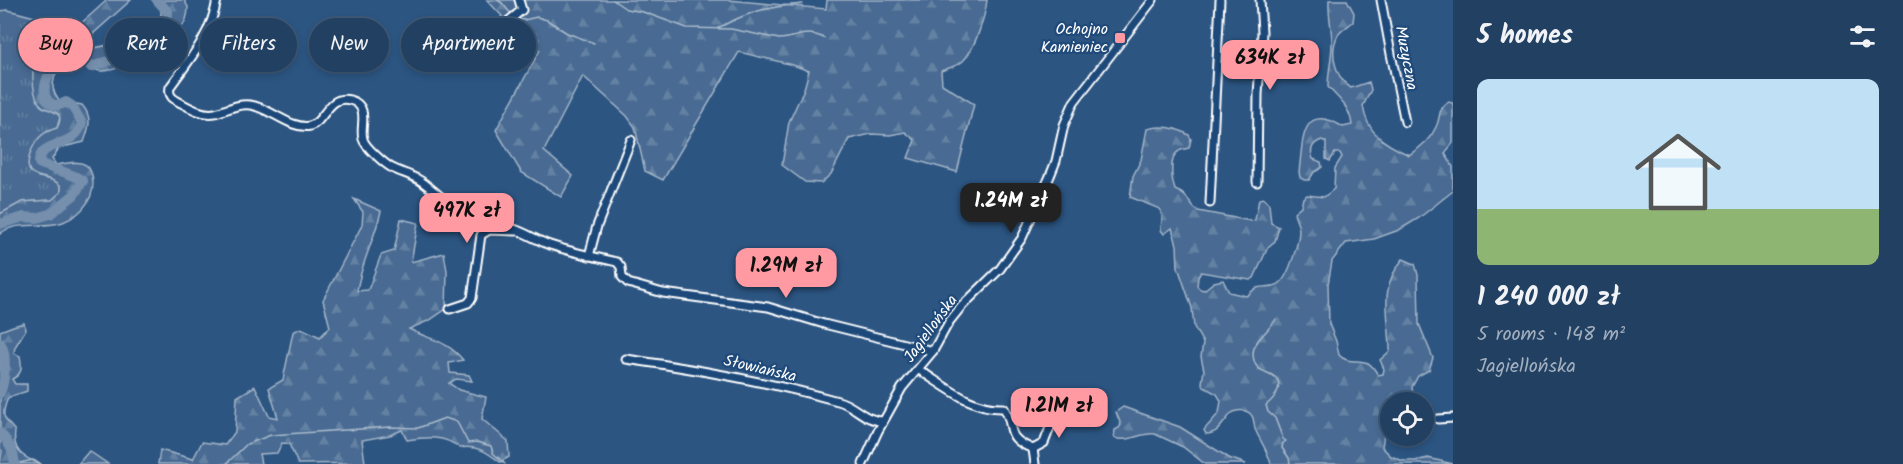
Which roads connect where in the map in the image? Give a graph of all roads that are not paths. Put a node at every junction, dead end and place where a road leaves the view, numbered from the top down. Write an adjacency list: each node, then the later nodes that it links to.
1 (217, 0): 12 (street)
2 (519, 0): 7 (street)
3 (1153, 0): 15 (street, Jagiellońska)
4 (1220, 0): 11 (street)
5 (1260, 0): 10 (street)
6 (1381, 0): 8 (street, Muzyczna)
7 (512, 18)
8 (1405, 122)
9 (631, 140): 13 (street)
10 (1257, 182)
11 (1210, 203)
12 (518, 231): 13 (street); 14 (street)
13 (589, 256): 15 (street)
14 (450, 309)
15 (933, 351): 17 (street, Jagiellońska)
16 (626, 359): 21 (street, Słowiańska)
17 (919, 370): 21 (street, Jagiellońska); 22 (street)
18 (1072, 400): 22 (street)
19 (1453, 418): 20 (street)
20 (1438, 419)
21 (883, 421): 23 (street, Jagiellońska)
22 (1033, 449): 24 (street)
23 (863, 464)
24 (1035, 464)

